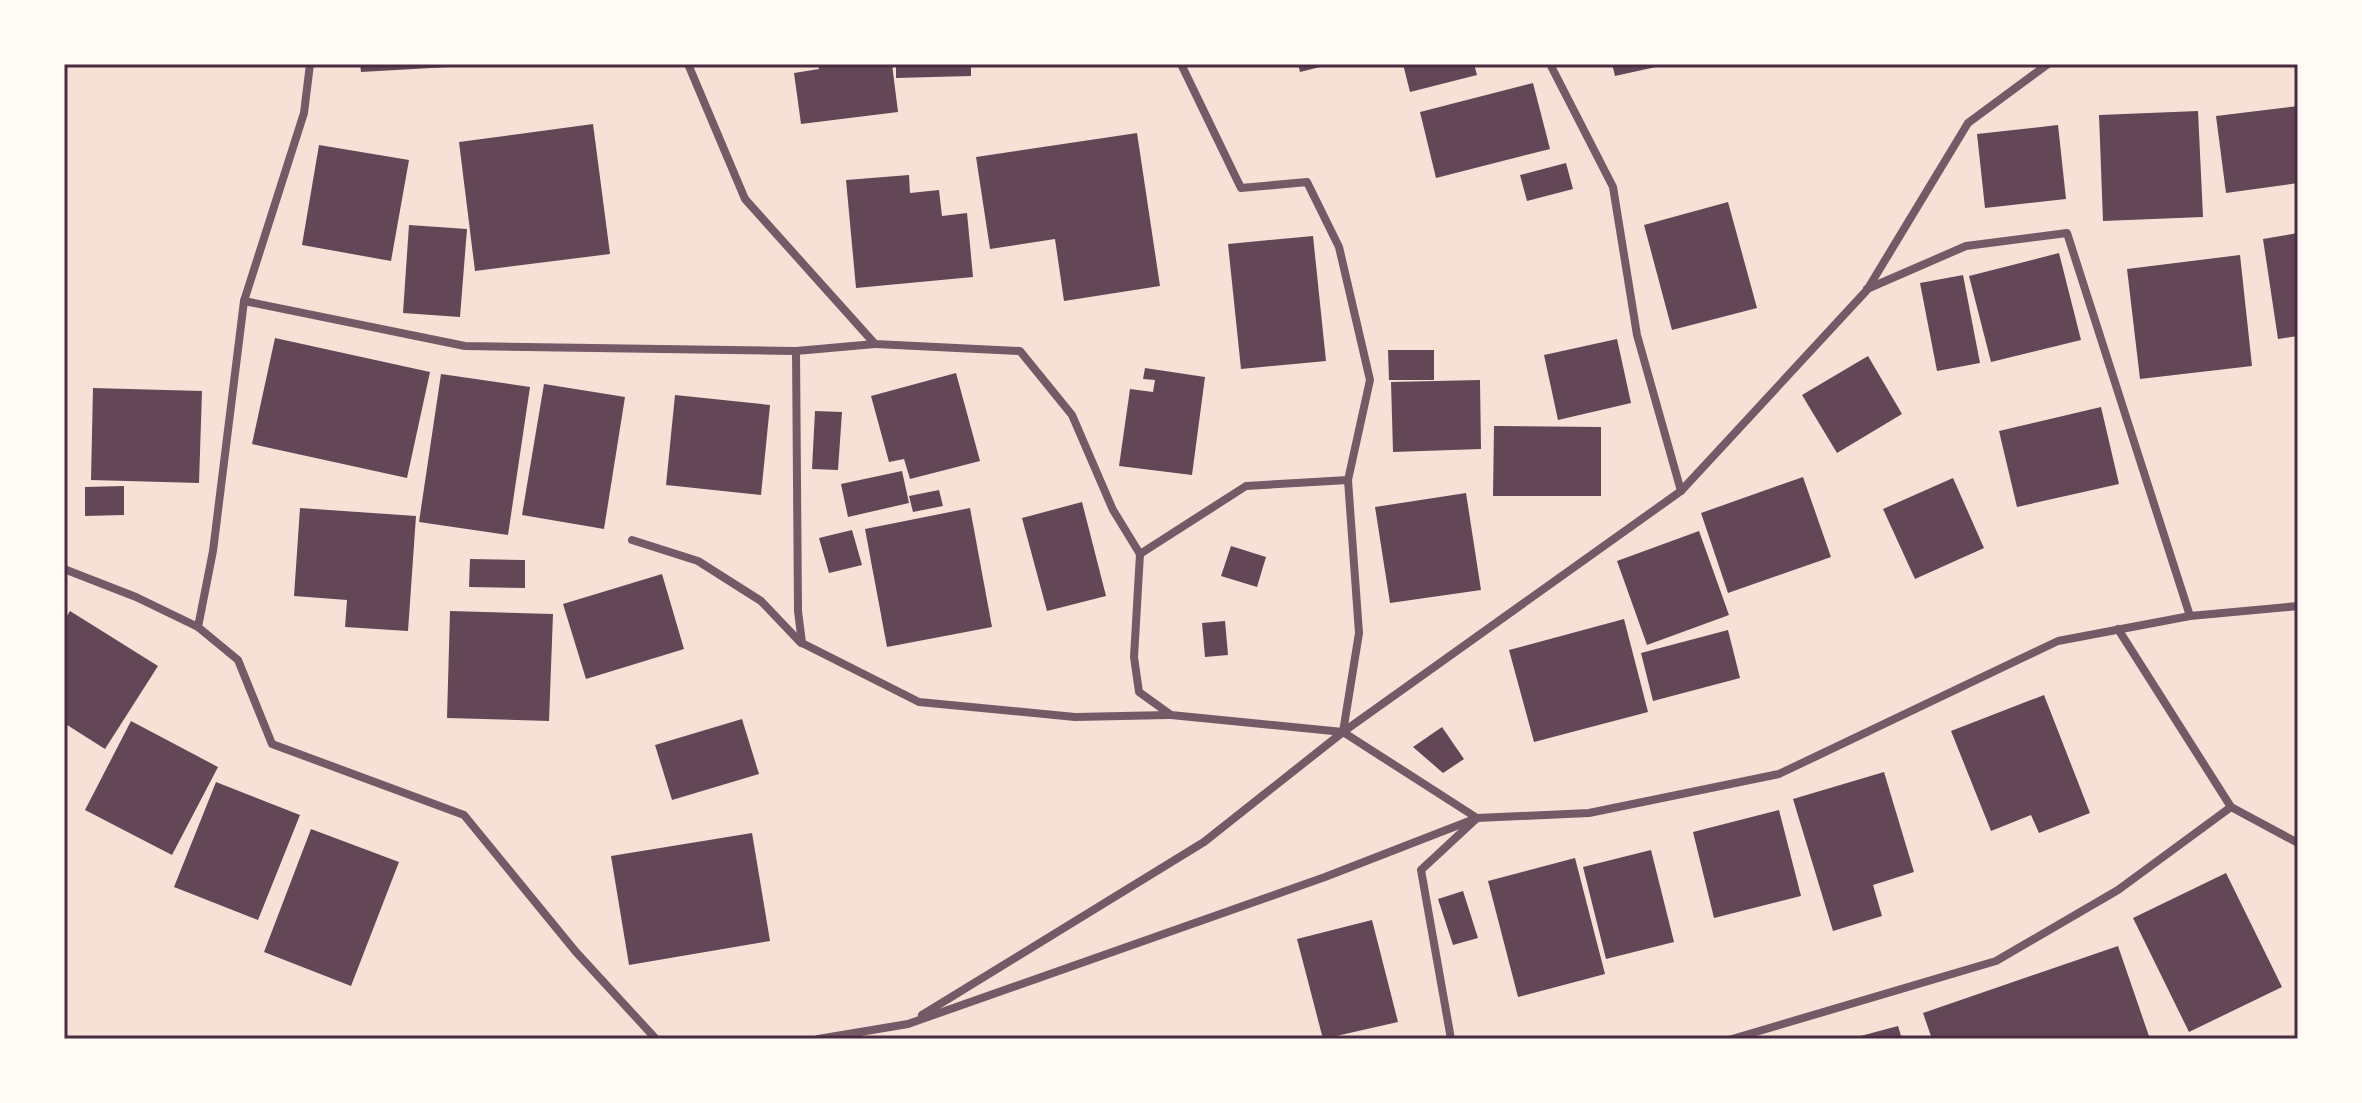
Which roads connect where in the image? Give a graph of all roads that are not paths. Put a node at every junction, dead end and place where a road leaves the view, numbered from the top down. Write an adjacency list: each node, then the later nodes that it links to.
1 (310, 64): 7 (street)
2 (688, 64): 8 (street)
3 (1181, 64): 10 (street)
4 (1550, 64): 11 (street)
5 (2048, 64): 6 (street)
6 (1867, 290): 11 (street); 16 (street)
7 (244, 301): 9 (street); 17 (street)
8 (875, 344): 9 (street); 13 (street)
9 (796, 351): 19 (street)
10 (1348, 480): 13 (street); 21 (street)
11 (1681, 491): 21 (street)
12 (632, 540): 19 (street)
13 (1140, 554): 20 (street)
14 (64, 569): 17 (street)
15 (2298, 606): 16 (street)
16 (2190, 616): 18 (street)
17 (198, 627): 26 (street)
18 (2118, 629): 22 (street); 23 (street)
19 (802, 643): 20 (street)
20 (1171, 715): 21 (street)
21 (1343, 732): 23 (street); 25 (street)
22 (2231, 807): 24 (street); 29 (street)
23 (1477, 818): 25 (street); 28 (street)
24 (2298, 843)
25 (908, 1024): 27 (street)
26 (656, 1039)
27 (818, 1039)
28 (1451, 1039)
29 (1732, 1039)

